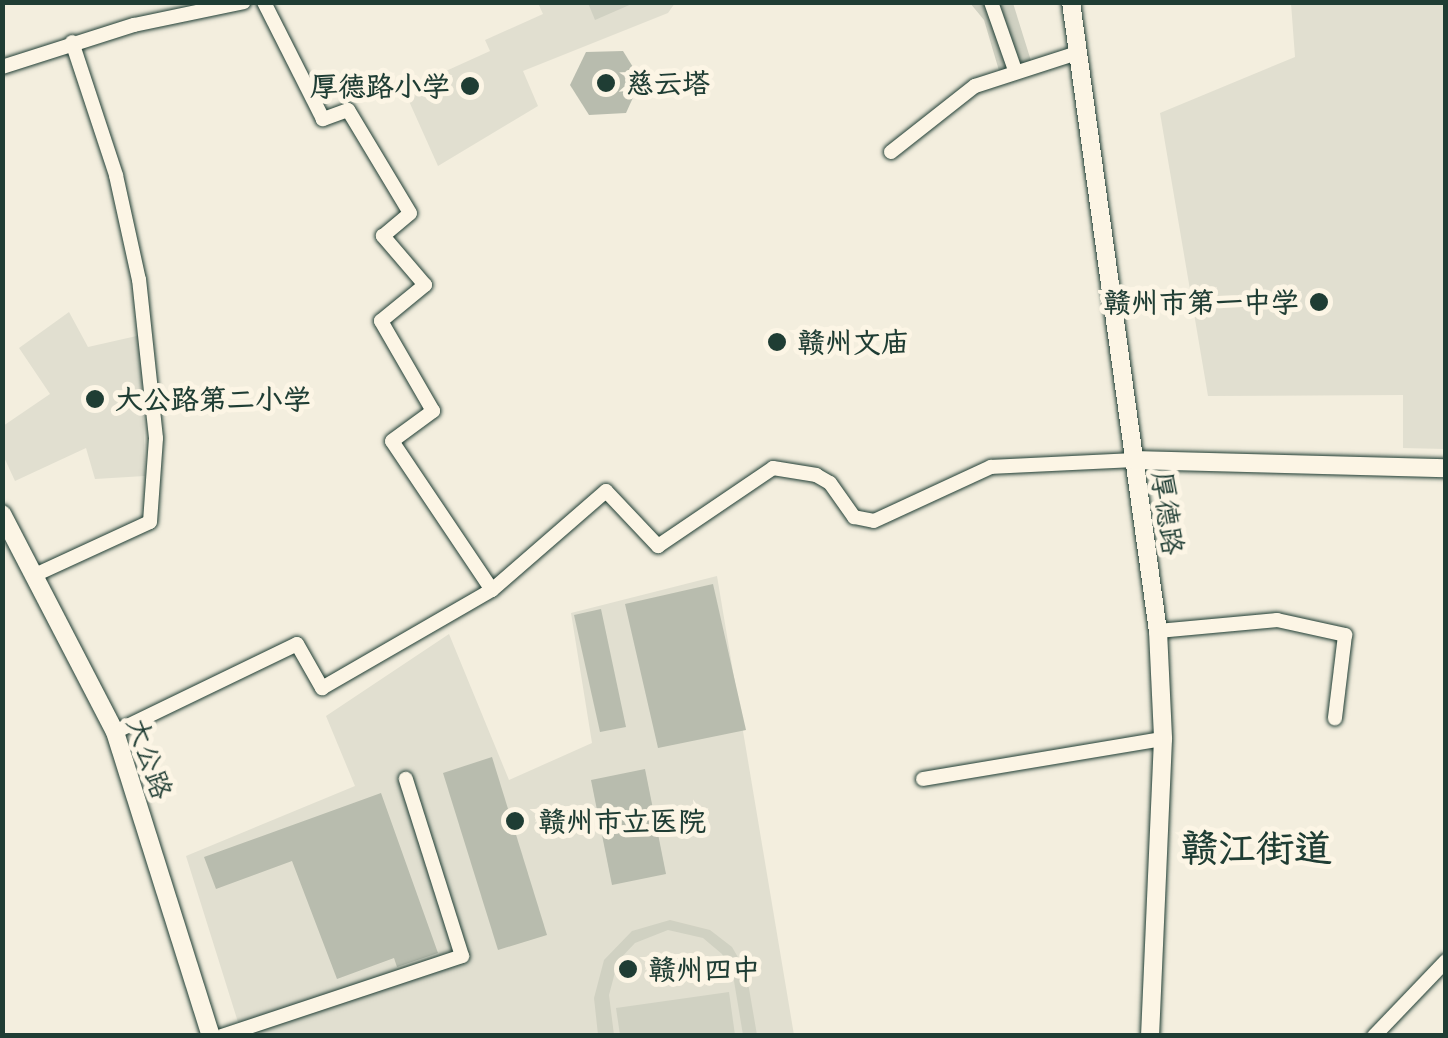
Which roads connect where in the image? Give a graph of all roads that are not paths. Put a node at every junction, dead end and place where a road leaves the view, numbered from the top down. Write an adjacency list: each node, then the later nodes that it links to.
1 (244, 2): 5 (street)
2 (264, 2): 15 (street)
3 (991, 2): 9 (street)
4 (1070, 2): 7 (street, 厚德路)
5 (180, 10): 6 (street)
6 (72, 42): 8 (street); 14 (street)
7 (1076, 54): 9 (street); 11 (street, 厚德路)
8 (2, 67)
9 (1015, 70): 10 (street)
10 (891, 152)
11 (1133, 460): 12 (street); 15 (street); 16 (street, 厚德路)
12 (1446, 468)
13 (2, 514): 14 (street, 大公路)
14 (37, 574): 18 (street, 大公路)
15 (492, 590): 18 (street)
16 (1158, 630): 17 (street); 19 (street, 厚德路)
17 (1336, 718)
18 (115, 732): 23 (street, 大公路)
19 (1163, 740): 21 (street); 25 (street, 厚德路)
20 (406, 779): 24 (street)
21 (923, 779)
22 (1446, 961): 26 (street)
23 (210, 1036)
24 (222, 1036)
25 (1150, 1036)
26 (1374, 1036)

